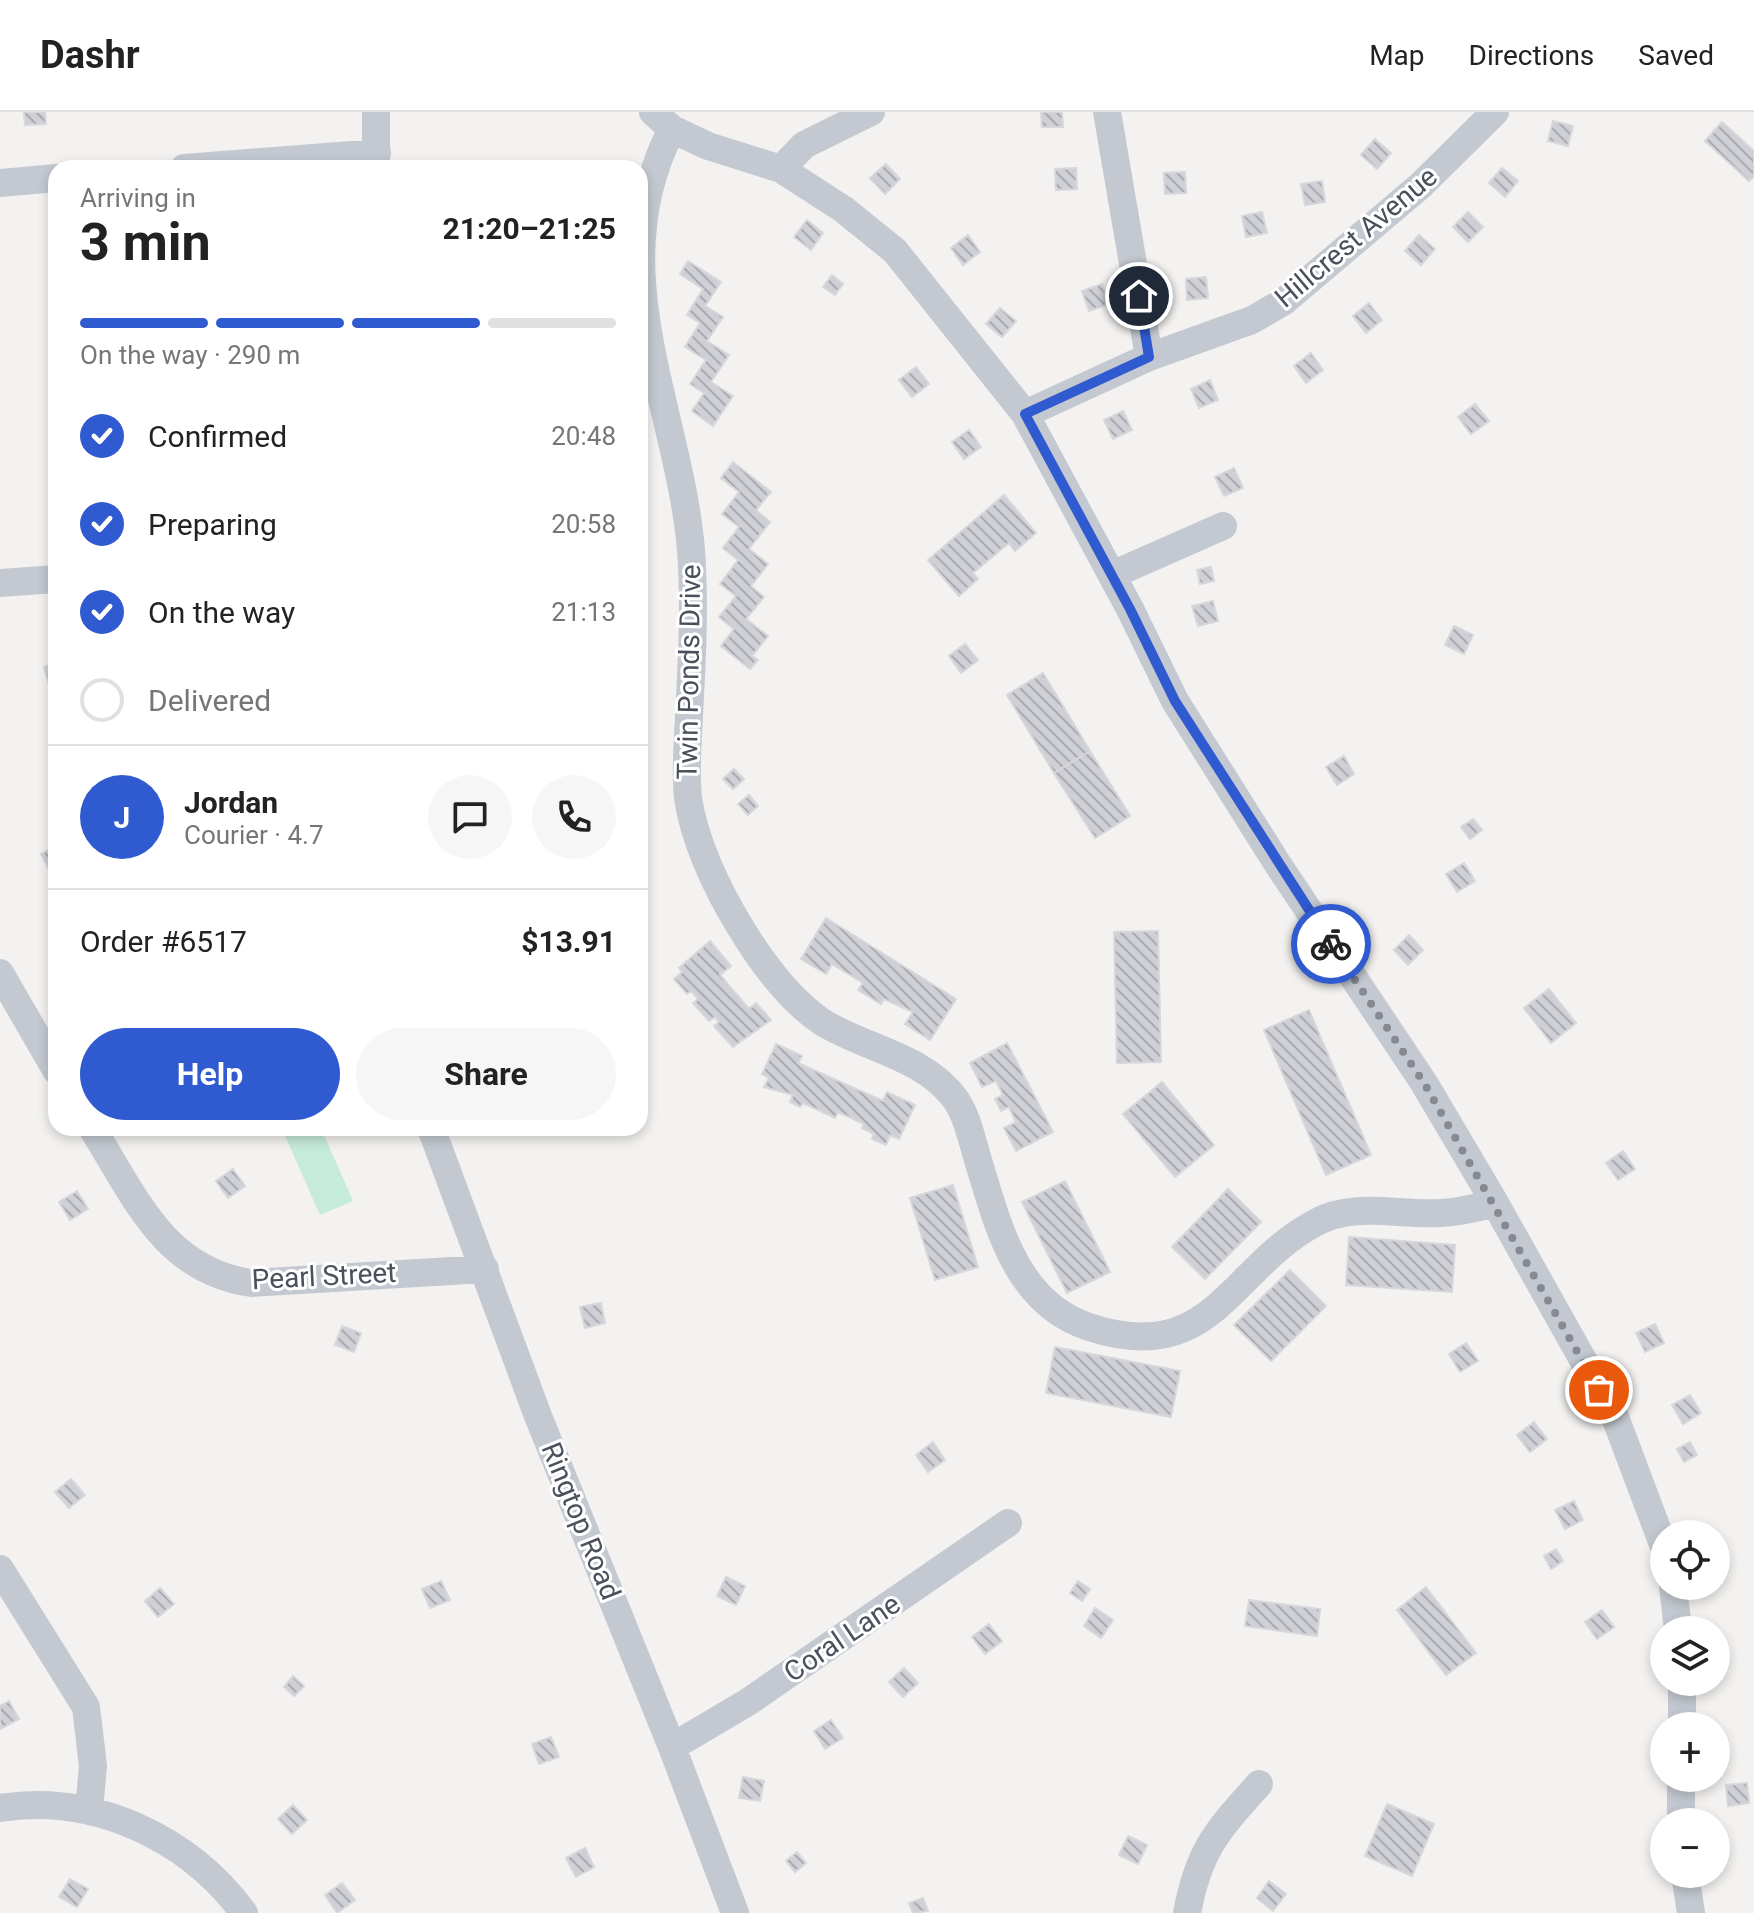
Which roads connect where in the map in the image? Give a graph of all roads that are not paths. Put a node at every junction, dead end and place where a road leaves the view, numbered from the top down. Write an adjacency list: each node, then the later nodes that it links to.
1 (376, 112): 6 (street)
2 (1107, 112): 12 (street)
3 (1495, 112): 12 (street, Hillcrest Avenue)
4 (861, 118): 7 (street)
5 (662, 120): 7 (street); 10 (street, Twin Ponds Drive)
6 (376, 160)
7 (781, 169): 13 (street)
8 (48, 179): 9 (street)
9 (0, 183)
10 (648, 187)
11 (648, 338): 22 (street, Twin Ponds Drive)
12 (1149, 357): 13 (street, Hillcrest Avenue)
13 (1025, 414): 15 (street)
14 (1223, 526): 15 (street)
15 (1112, 575): 22 (street)
16 (48, 580): 17 (street)
17 (0, 583)
18 (0, 973): 19 (street)
19 (48, 1056)
20 (97, 1136): 23 (street, Pearl Street)
21 (434, 1136): 23 (street, Ringtop Road)
22 (1495, 1203): 24 (street)
23 (485, 1269): 27 (street, Ringtop Road)
24 (1654, 1520)
25 (1008, 1523): 27 (street, Coral Lane)
26 (0, 1569): 30 (street)
27 (672, 1747): 33 (street, Ringtop Road)
28 (1259, 1784): 34 (street)
29 (0, 1808): 30 (street)
30 (89, 1811): 32 (street)
31 (1687, 1888): 35 (street)
32 (244, 1913)
33 (735, 1913)
34 (1187, 1913)
35 (1691, 1913)

